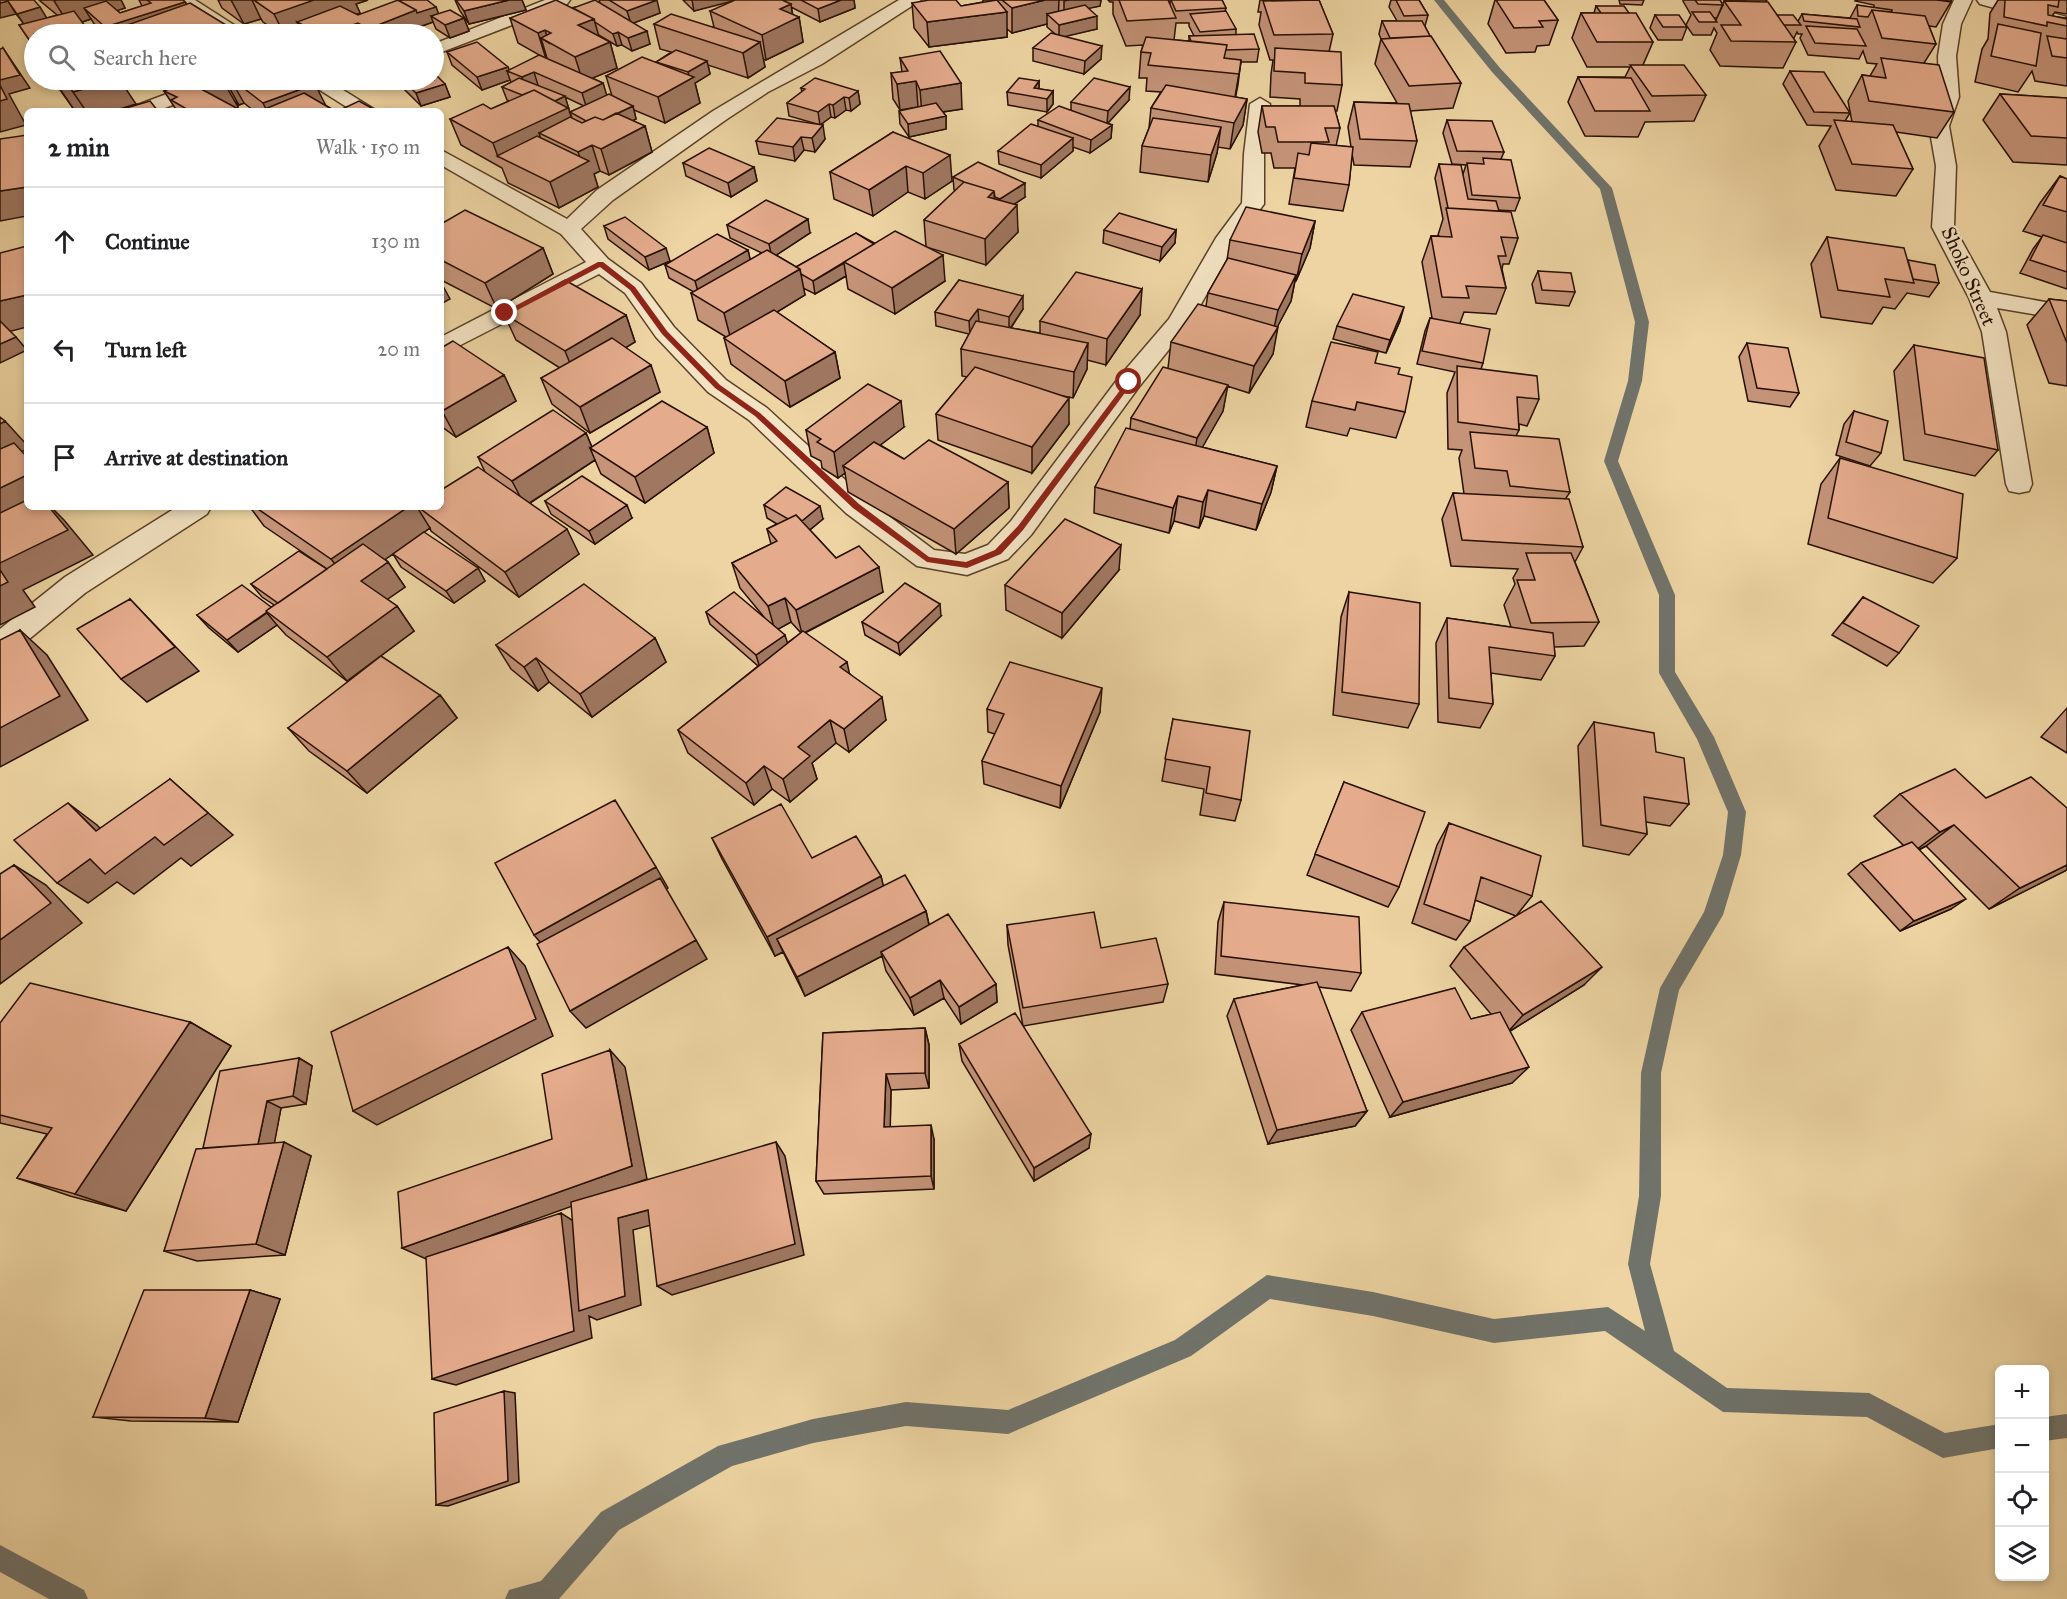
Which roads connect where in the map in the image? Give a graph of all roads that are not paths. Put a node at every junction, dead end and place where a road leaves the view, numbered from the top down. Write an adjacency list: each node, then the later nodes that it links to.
1 (182, 0): 7 (street)
2 (561, 0): 8 (street)
3 (912, 0): 15 (street)
4 (1963, 0): 17 (street, Shoko Street)
5 (1986, 0): 6 (street)
6 (2067, 23)
7 (222, 24)
8 (444, 46)
9 (194, 90): 12 (street)
10 (332, 90): 13 (street)
11 (1260, 104): 16 (street)
12 (147, 108)
13 (362, 108)
14 (446, 165): 15 (street)
15 (569, 230): 16 (street)
16 (600, 264): 19 (street)
17 (1981, 298): 18 (street); 20 (street, Shoko Street)
18 (2067, 313)
19 (444, 345)
20 (2019, 484)
21 (192, 510): 22 (street)
22 (0, 646)

